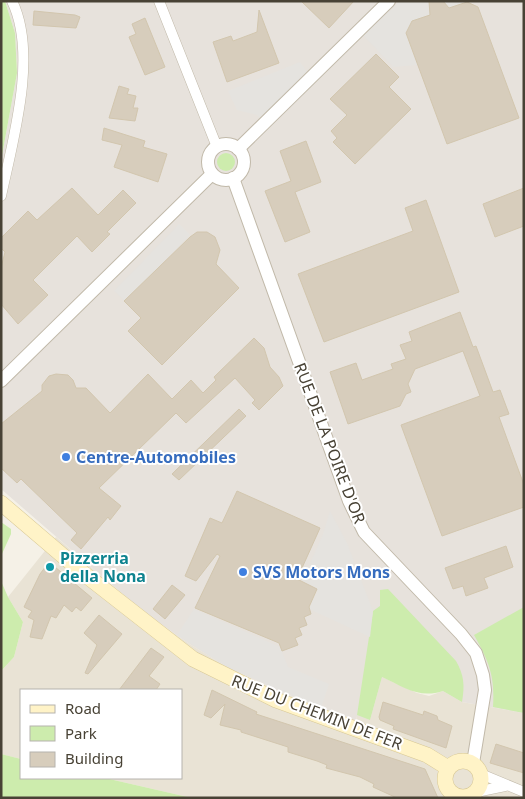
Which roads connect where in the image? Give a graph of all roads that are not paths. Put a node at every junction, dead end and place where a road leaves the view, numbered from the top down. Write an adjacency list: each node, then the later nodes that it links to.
1 (12, 1): 8 (street)
2 (160, 1): 4 (street)
3 (389, 1): 5 (street)
4 (217, 147): 5 (street); 6 (street)
5 (238, 149): 7 (street)
6 (212, 174): 7 (street); 9 (street)
7 (233, 178): 11 (street, RUE DE LA POIRE D'OR)
8 (1, 196)
9 (1, 381)
10 (1, 502): 12 (main road, RUE DU CHEMIN DE FER)
11 (472, 766): 12 (main road); 13 (street); 15 (main road)
12 (448, 768): 15 (main road)
13 (505, 786): 14 (street); 15 (street)
14 (524, 792)
15 (464, 796)

